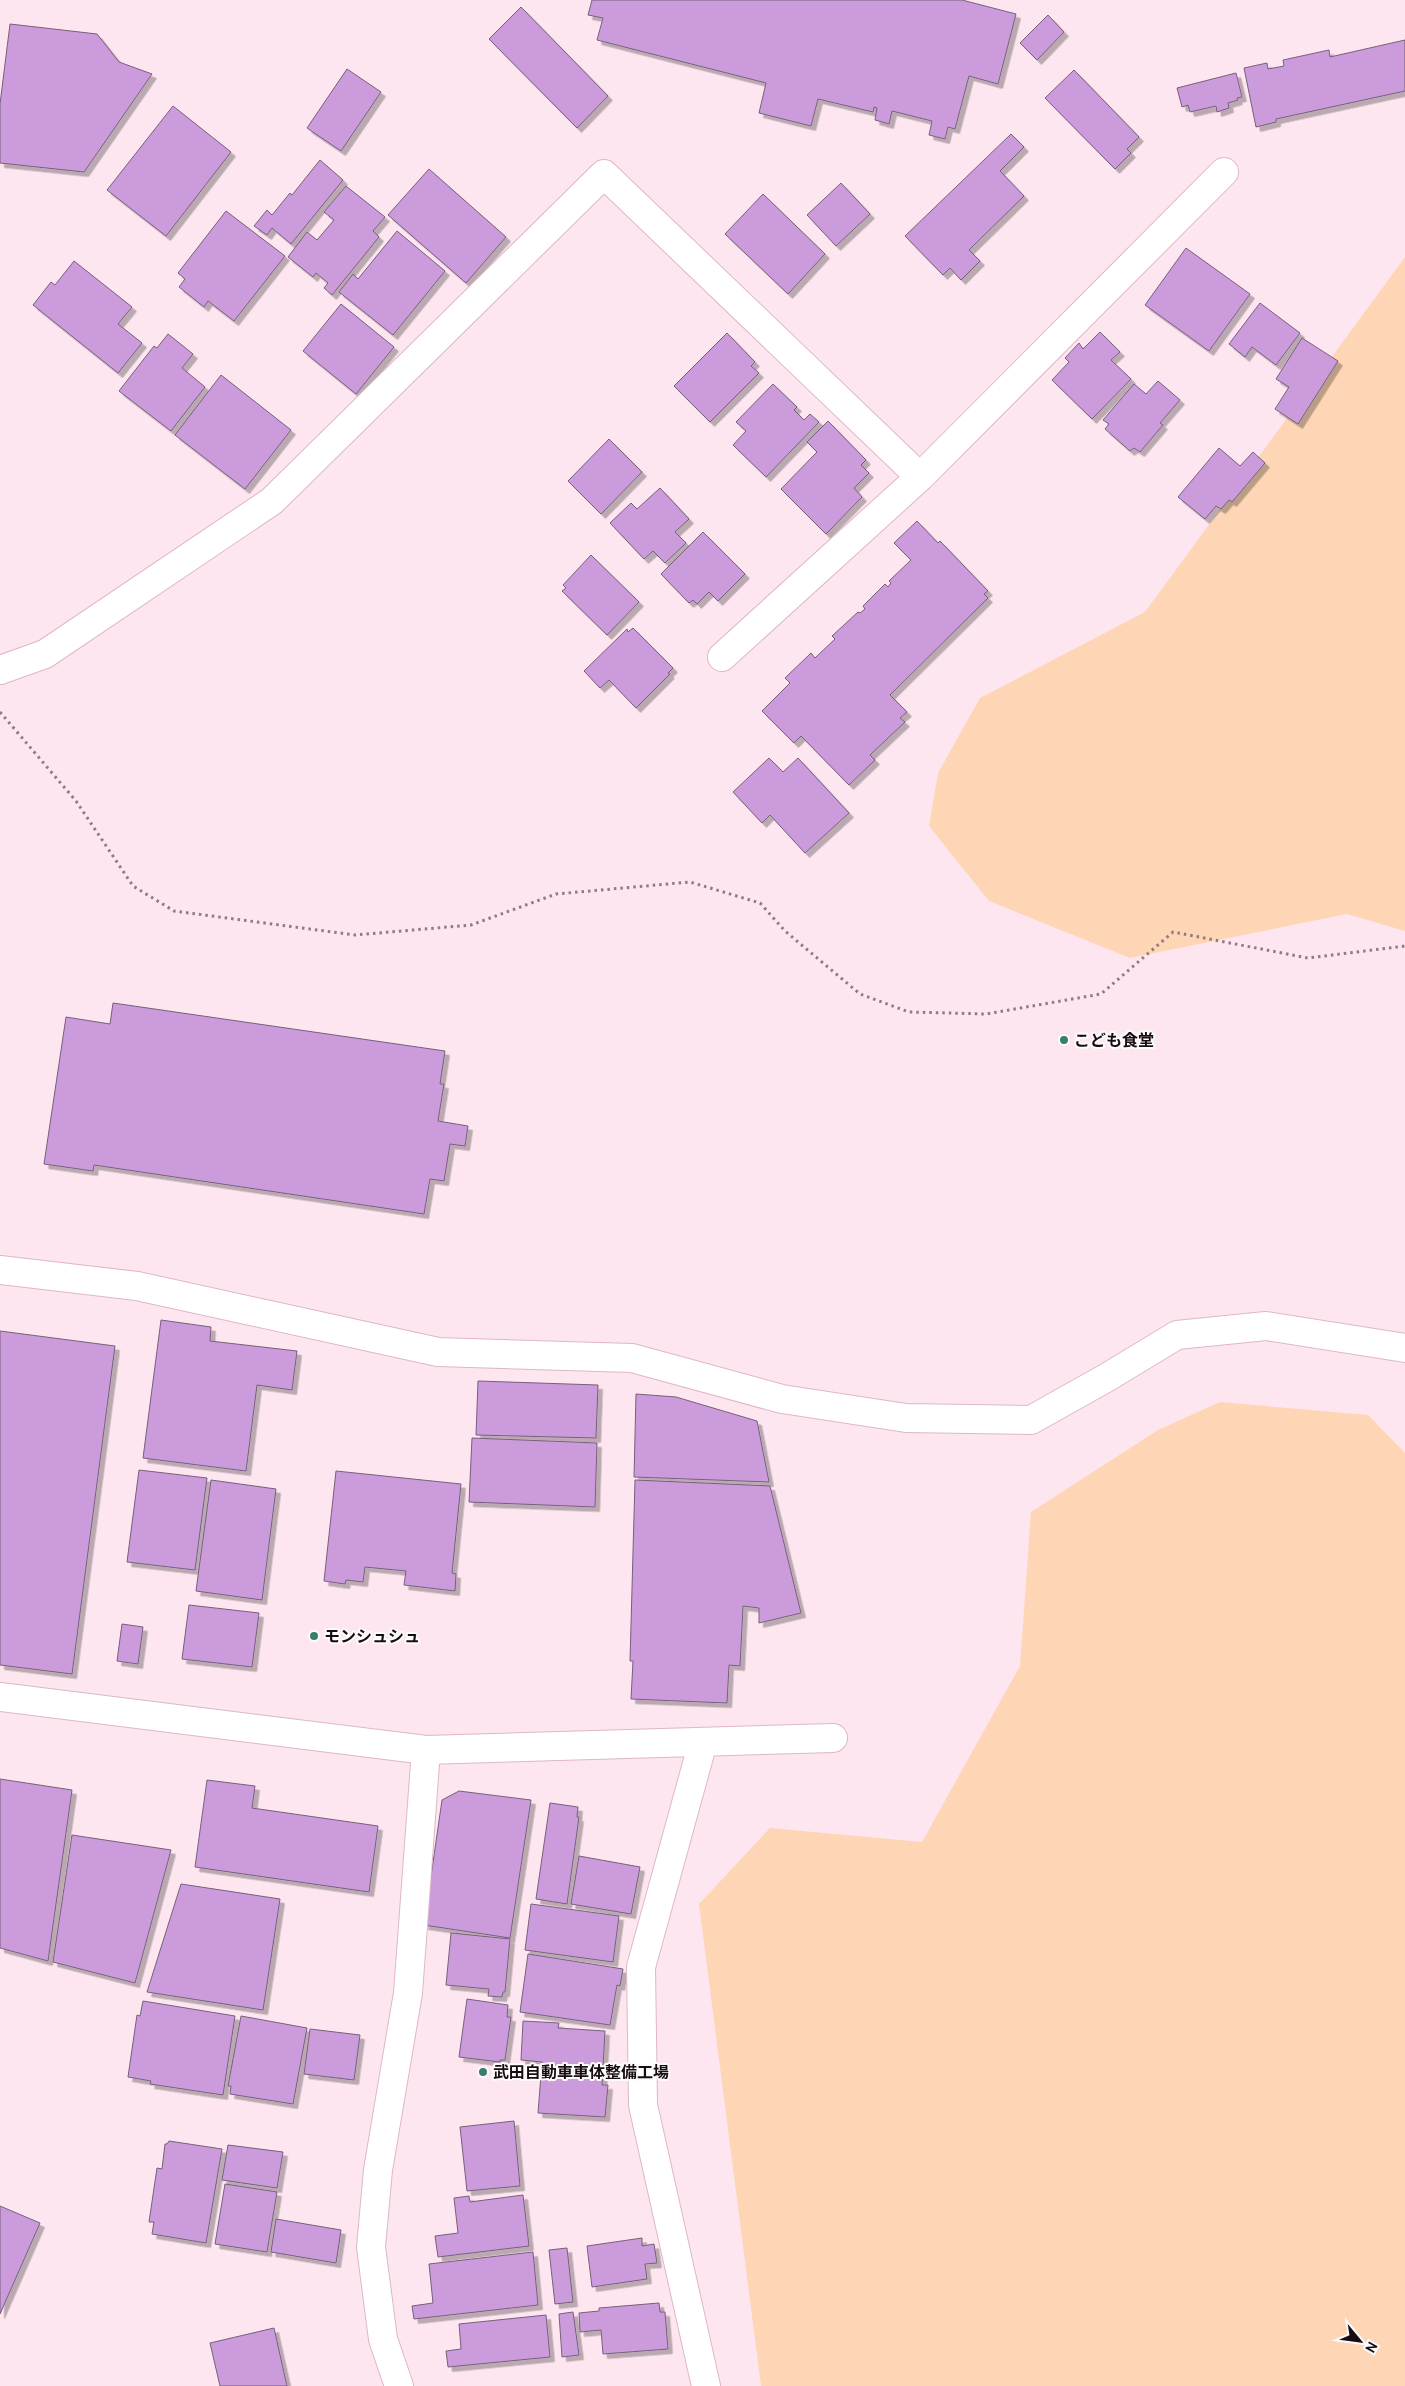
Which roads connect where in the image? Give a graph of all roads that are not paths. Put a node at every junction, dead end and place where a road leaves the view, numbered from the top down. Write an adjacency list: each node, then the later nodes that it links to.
1 (1224, 172): 2 (street)
2 (920, 477): 3 (street); 4 (street)
3 (722, 657)
4 (0, 670)
5 (0, 1270): 6 (street)
6 (1405, 1348)
7 (0, 1697): 10 (street)
8 (834, 1738): 9 (street)
9 (702, 1742): 10 (street); 12 (street)
10 (426, 1750): 11 (street)
11 (399, 2386)
12 (706, 2386)

